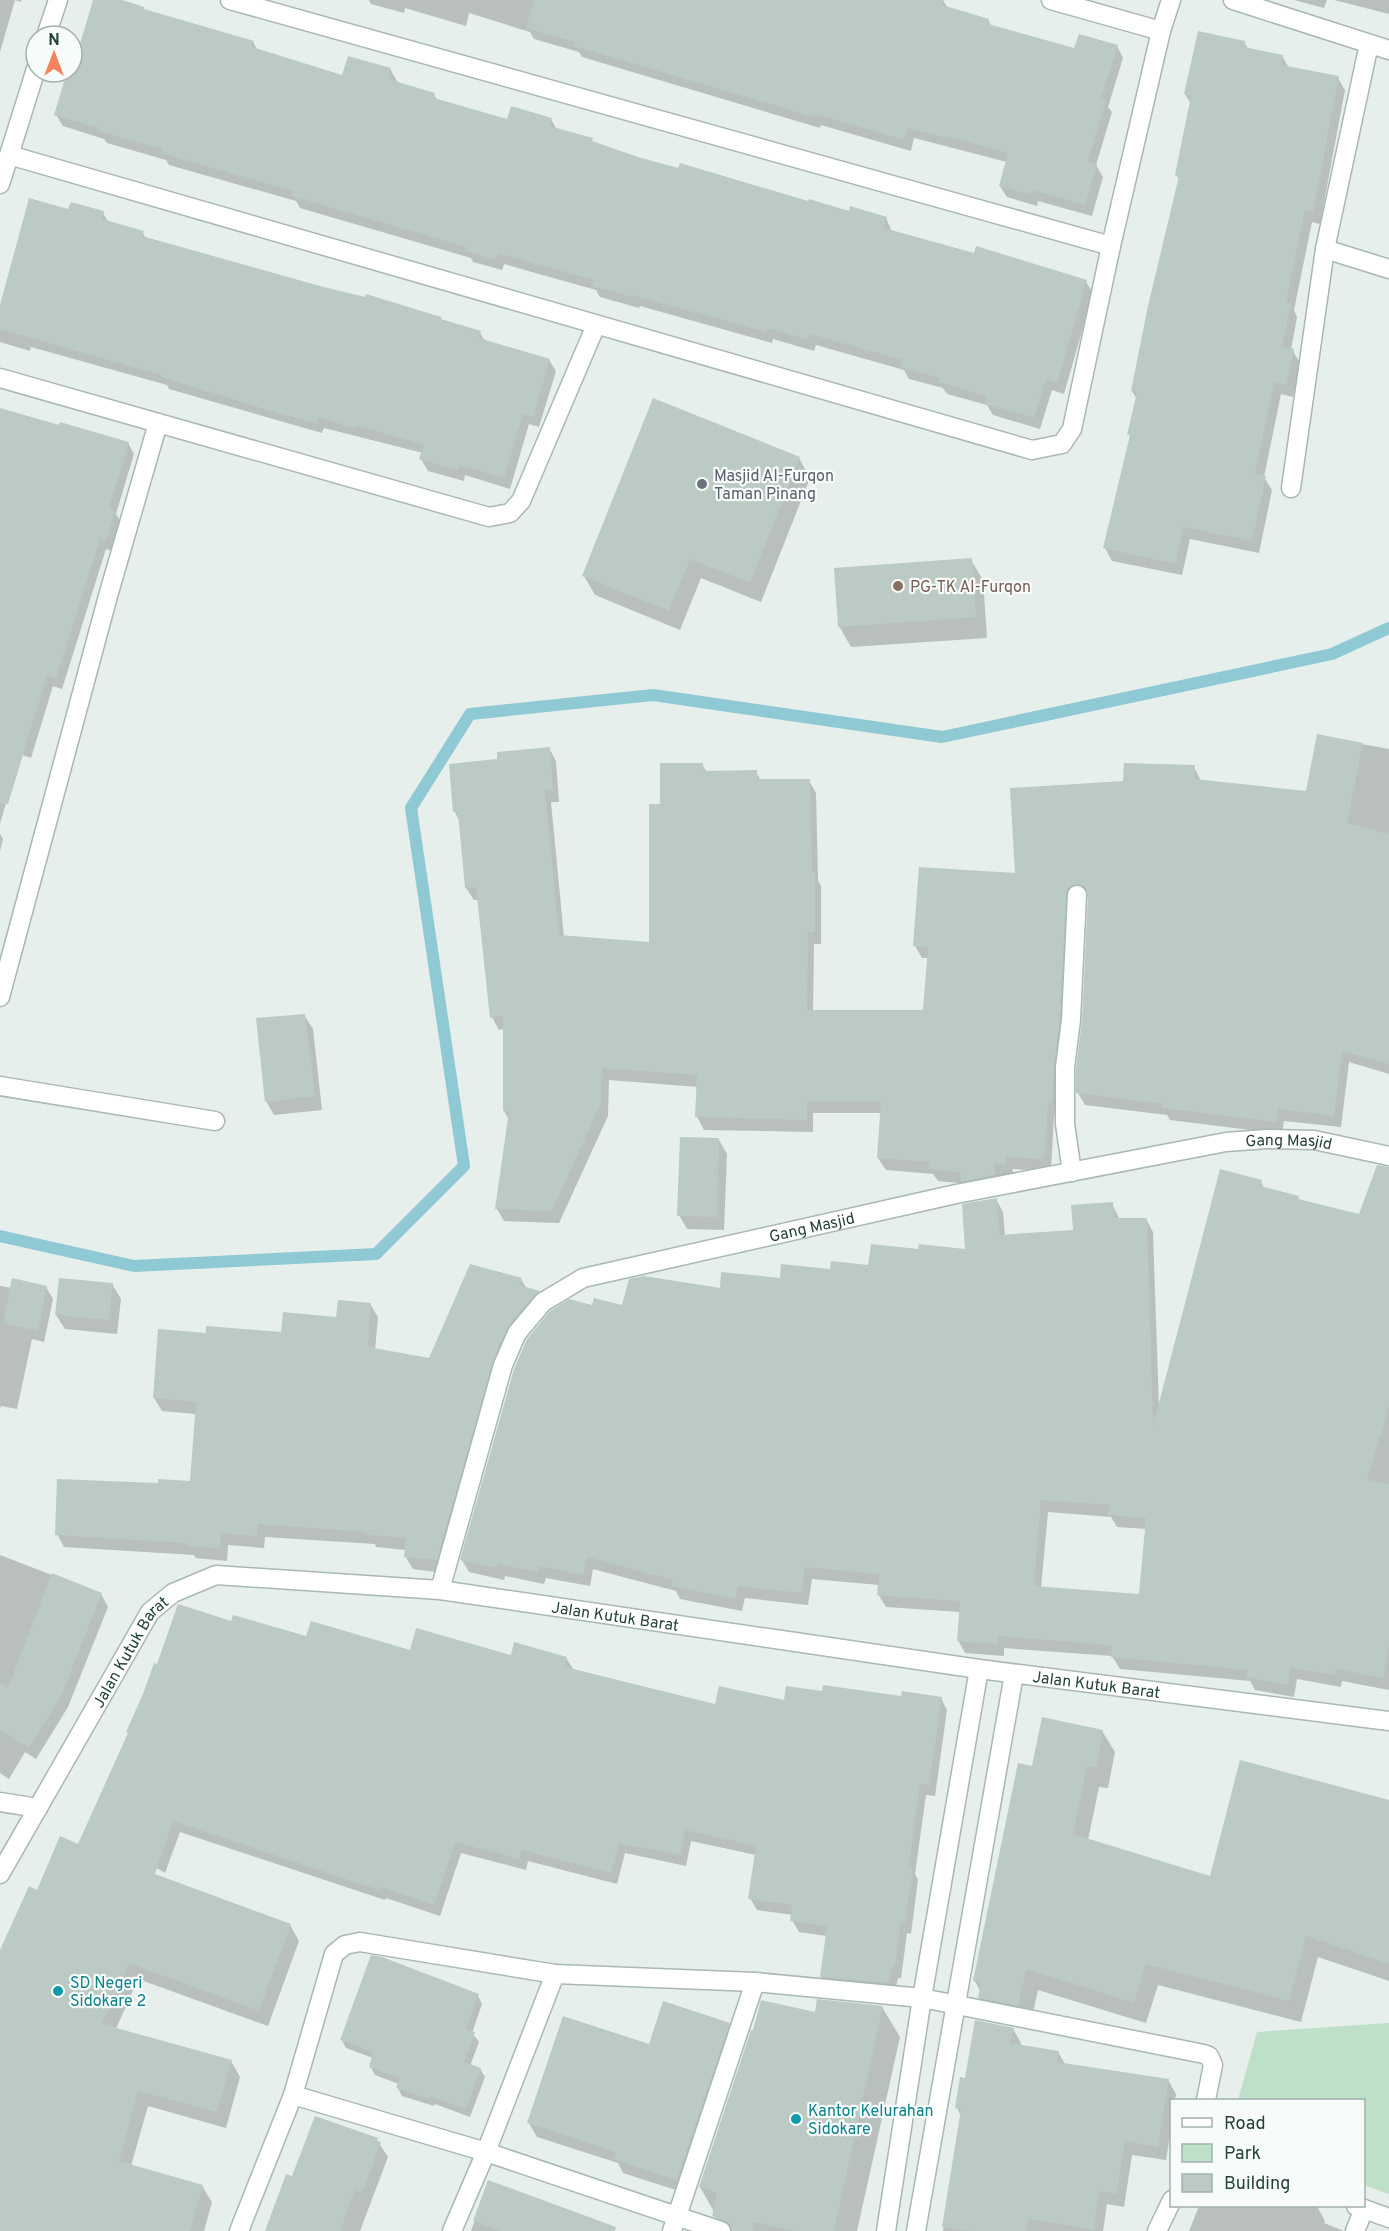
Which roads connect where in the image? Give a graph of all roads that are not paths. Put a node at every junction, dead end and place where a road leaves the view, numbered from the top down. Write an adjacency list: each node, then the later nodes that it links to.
1 (57, 0): 6 (street)
2 (230, 0): 13 (street)
3 (1051, 0): 7 (street)
4 (1171, 0): 7 (street)
5 (1233, 0): 8 (street)
6 (50, 24)
7 (1161, 31): 13 (street)
8 (1369, 44): 9 (street); 14 (street)
9 (1389, 50)
10 (31, 84): 11 (street)
11 (9, 156): 12 (street); 16 (street)
12 (0, 184)
13 (1111, 246): 16 (street)
14 (1325, 249): 15 (street); 19 (street)
15 (1389, 269)
16 (596, 325): 18 (street)
17 (0, 378): 18 (street)
18 (158, 423): 21 (street)
19 (1291, 488)
20 (1077, 895): 25 (street)
21 (0, 997)
22 (0, 1086): 23 (street)
23 (215, 1121)
24 (1389, 1156): 25 (street, Gang Masjid)
25 (1072, 1172): 26 (street, Gang Masjid)
26 (440, 1590): 27 (street, Jalan Kutuk Barat); 31 (street, Jalan Kutuk Barat)
27 (979, 1669): 28 (street, Jalan Kutuk Barat); 35 (street)
28 (1014, 1674): 29 (street, Jalan Kutuk Barat); 36 (street)
29 (1389, 1721)
30 (0, 1802): 31 (street)
31 (38, 1808): 32 (street, Jalan Kutuk Barat)
32 (0, 1874)
33 (555, 1974): 34 (street); 37 (street); 39 (street)
34 (754, 1982): 35 (street); 43 (street)
35 (922, 1998): 36 (street); 47 (street)
36 (956, 2005): 38 (street); 48 (street)
37 (293, 2095): 39 (street); 44 (street)
38 (1206, 2099)
39 (486, 2152): 43 (street); 45 (street)
40 (1170, 2204): 49 (street)
41 (1360, 2207): 42 (street); 50 (street)
42 (1389, 2218)
43 (675, 2224): 46 (street)
44 (239, 2231)
45 (452, 2231)
46 (721, 2231)
47 (886, 2231)
48 (916, 2231)
49 (1158, 2231)
50 (1355, 2231)

